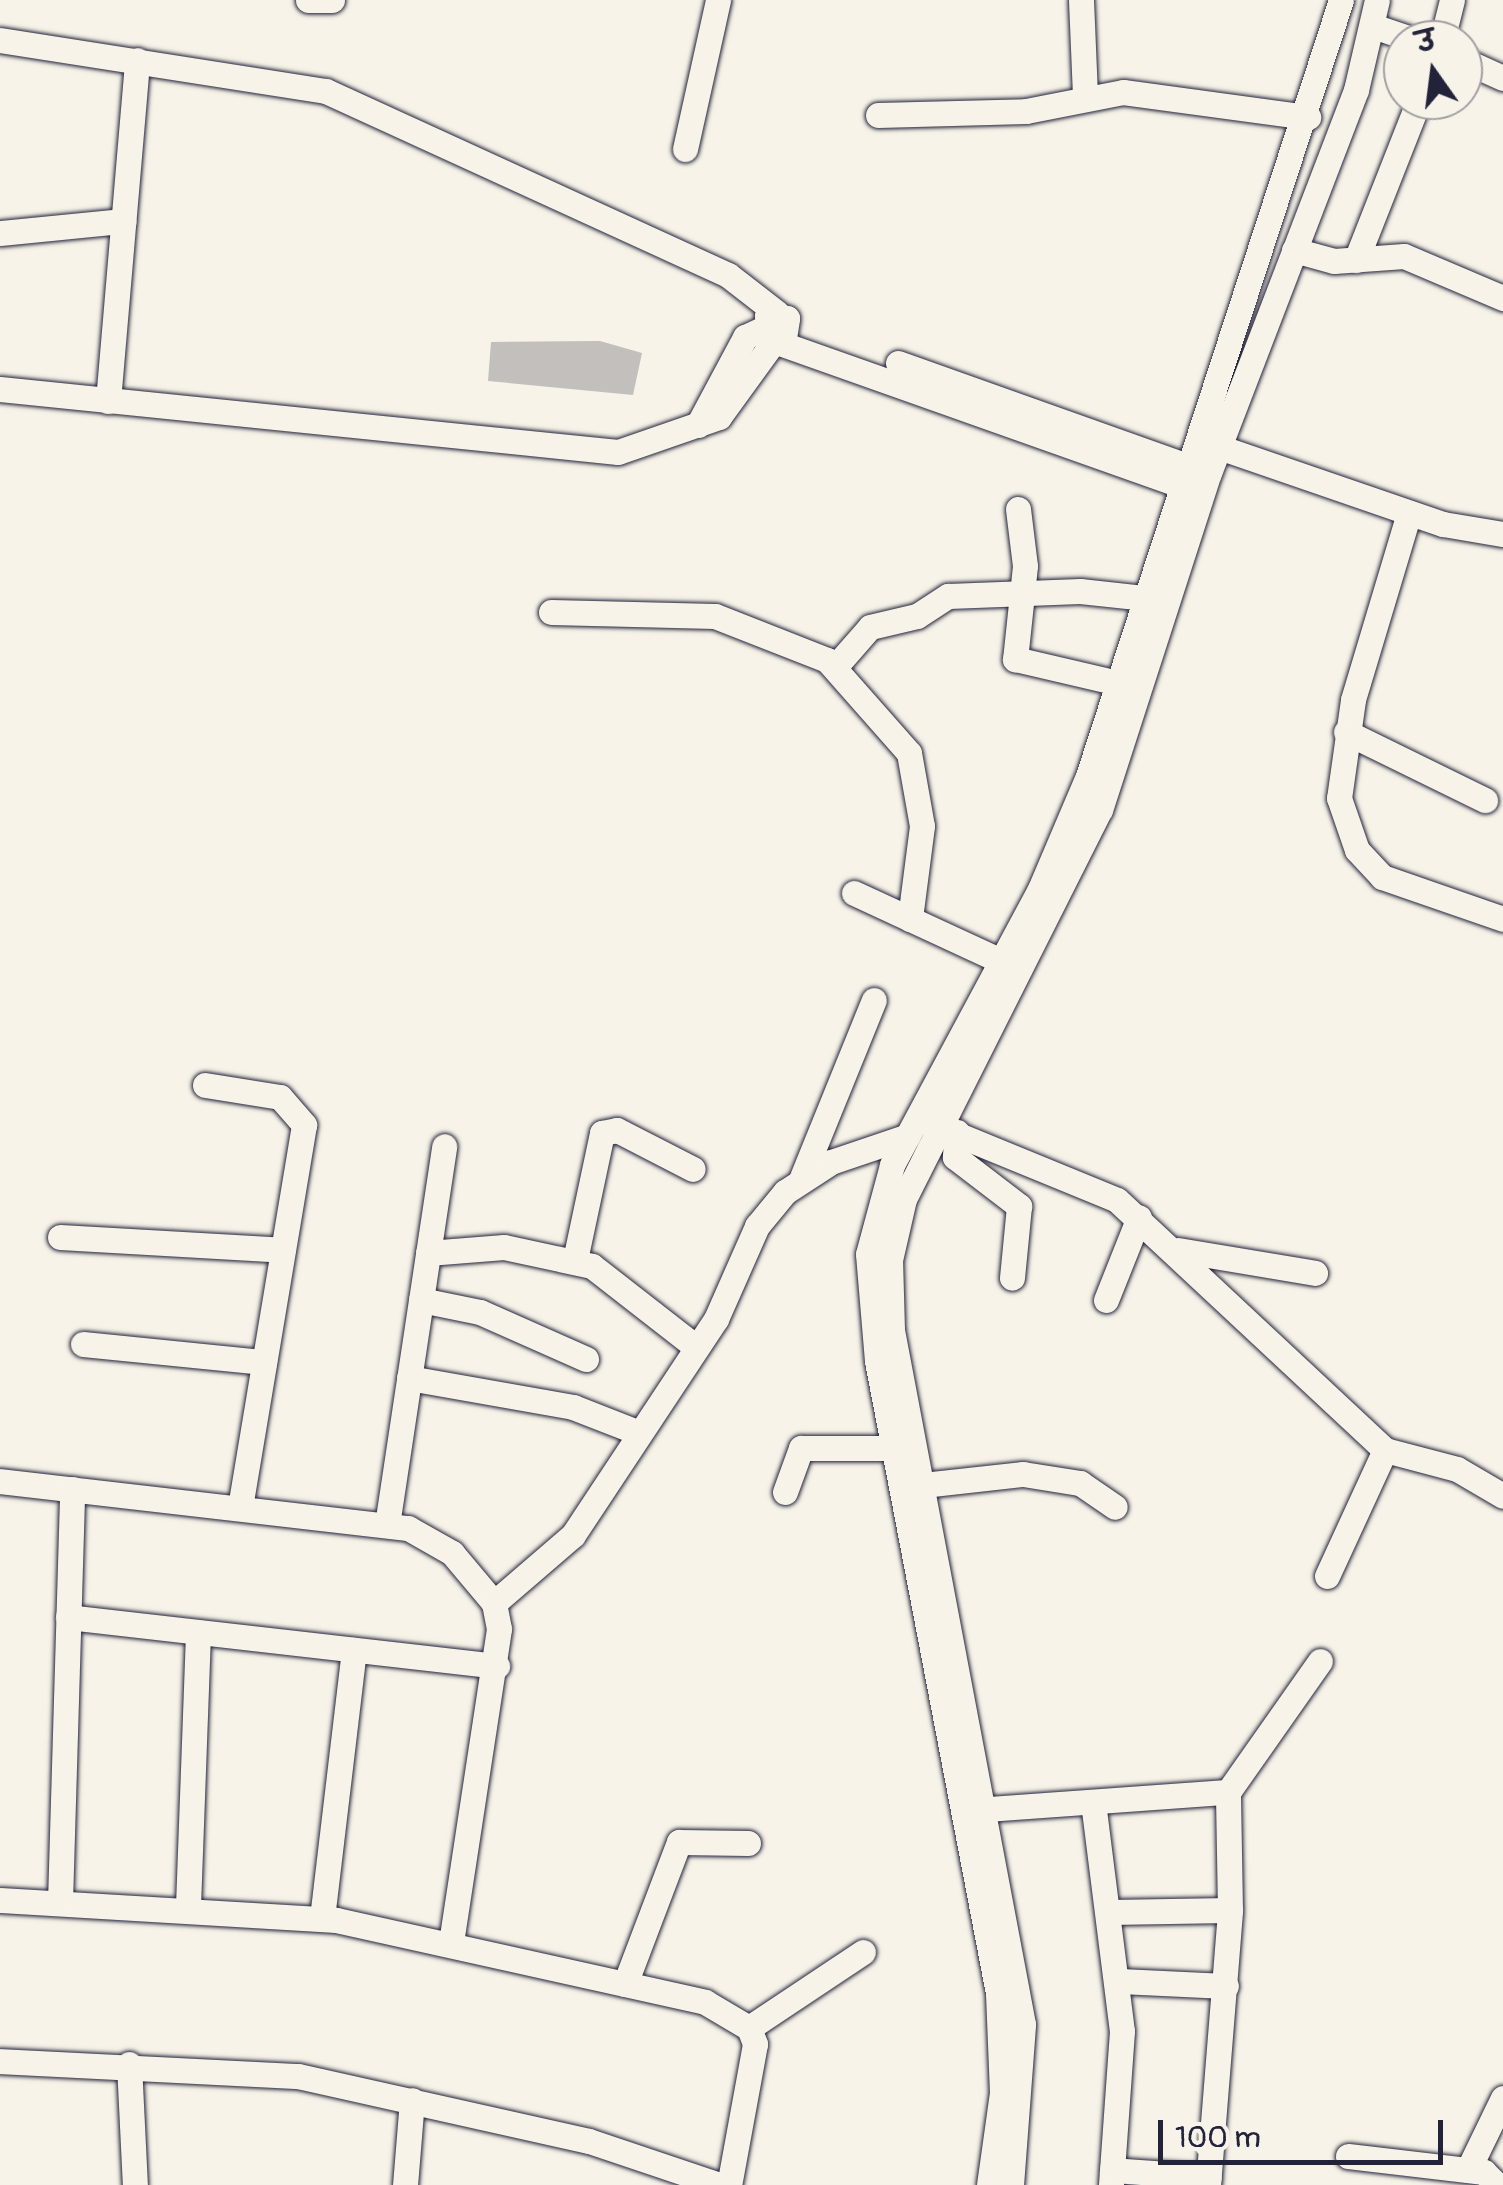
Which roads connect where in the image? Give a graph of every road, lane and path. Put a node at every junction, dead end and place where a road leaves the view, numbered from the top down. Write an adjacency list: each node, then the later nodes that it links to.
1 (308, 0): 2 (street)
2 (332, 0)
3 (718, 0): 13 (street)
4 (1081, 0): 9 (street)
5 (1341, 0): 11 (street)
6 (1375, 13): 16 (street)
7 (0, 40): 8 (street)
8 (137, 60): 14 (street); 19 (street)
9 (1085, 96): 10 (street); 11 (street)
10 (878, 116)
11 (1308, 117): 23 (street)
12 (1411, 120): 17 (street)
13 (684, 149)
14 (123, 221): 15 (street); 21 (street)
15 (0, 233)
16 (1294, 250): 17 (street); 22 (street)
17 (1356, 260): 18 (street)
18 (1503, 298)
19 (775, 327): 21 (street); 23 (street)
20 (0, 389): 21 (street)
21 (108, 401)
22 (1219, 447): 23 (street); 25 (street)
23 (1195, 479): 28 (street); 40 (street)
24 (1018, 509): 27 (street)
25 (1409, 513): 26 (street); 32 (street)
26 (1503, 534)
27 (1024, 594): 28 (street); 30 (street); 31 (street)
28 (1144, 598): 31 (street)
29 (552, 612): 30 (street)
30 (836, 668): 36 (street)
31 (1118, 683): 37 (street)
32 (1346, 732): 33 (street); 35 (street)
33 (1485, 800)
34 (854, 893): 36 (street)
35 (1503, 918)
36 (910, 919): 37 (street)
37 (1003, 962): 40 (street)
38 (874, 1000): 43 (street)
39 (205, 1084): 46 (street)
40 (931, 1128): 43 (street); 44 (street); 51 (street); 60 (street); 63 (street)
41 (444, 1146): 48 (street)
42 (692, 1169): 49 (street)
43 (802, 1176): 55 (street)
44 (1140, 1218): 47 (street); 53 (street)
45 (60, 1237): 46 (street)
46 (283, 1250): 57 (street)
47 (1178, 1250): 50 (street); 61 (street)
48 (428, 1253): 49 (street); 52 (street)
49 (575, 1260): 55 (street)
50 (1316, 1273)
51 (1012, 1278)
52 (421, 1300): 56 (street); 58 (street)
53 (1106, 1300)
54 (84, 1344): 57 (street)
55 (696, 1347): 59 (street)
56 (586, 1359)
57 (264, 1362): 68 (street)
58 (410, 1378): 59 (street); 69 (street)
59 (637, 1432): 71 (street)
60 (894, 1448): 65 (street); 79 (street)
61 (1385, 1450): 66 (street); 70 (street)
62 (0, 1481): 64 (street)
63 (923, 1486): 67 (street); 79 (street)
64 (72, 1489): 68 (street); 72 (street)
65 (784, 1492)
66 (1503, 1496)
67 (1115, 1507)
68 (240, 1508): 69 (street)
69 (387, 1525): 71 (street)
70 (1328, 1576)
71 (494, 1603): 76 (street)
72 (68, 1617): 73 (street); 82 (street)
73 (198, 1632): 74 (street); 83 (street)
74 (354, 1650): 76 (street); 86 (street)
75 (1320, 1661): 77 (street)
76 (497, 1666): 87 (street)
77 (1228, 1792): 78 (street); 84 (street)
78 (1093, 1802): 79 (street); 85 (street)
79 (977, 1810): 106 (street); 107 (street)
80 (748, 1843): 90 (street)
81 (0, 1900): 82 (street)
82 (60, 1902): 83 (street)
83 (188, 1906): 86 (street)
84 (1230, 1910): 85 (street); 91 (street)
85 (1109, 1912): 89 (street)
86 (322, 1918): 87 (street)
87 (451, 1944): 90 (street)
88 (863, 1952): 92 (street)
89 (1120, 1982): 91 (street); 99 (street)
90 (625, 1984): 92 (street)
91 (1226, 1986): 101 (street)
92 (750, 2028): 105 (street)
93 (0, 2062): 94 (street)
94 (129, 2064): 96 (street); 102 (street)
95 (1503, 2098): 98 (street)
96 (412, 2100): 100 (street); 103 (street)
97 (1348, 2156): 98 (street)
98 (1468, 2170): 108 (street)
99 (1111, 2177): 101 (street)
100 (685, 2179): 104 (street)
101 (1208, 2181)
102 (136, 2185)
103 (405, 2185)
104 (720, 2185)
105 (728, 2185)
106 (989, 2185)
107 (1011, 2185)
108 (1497, 2185)

